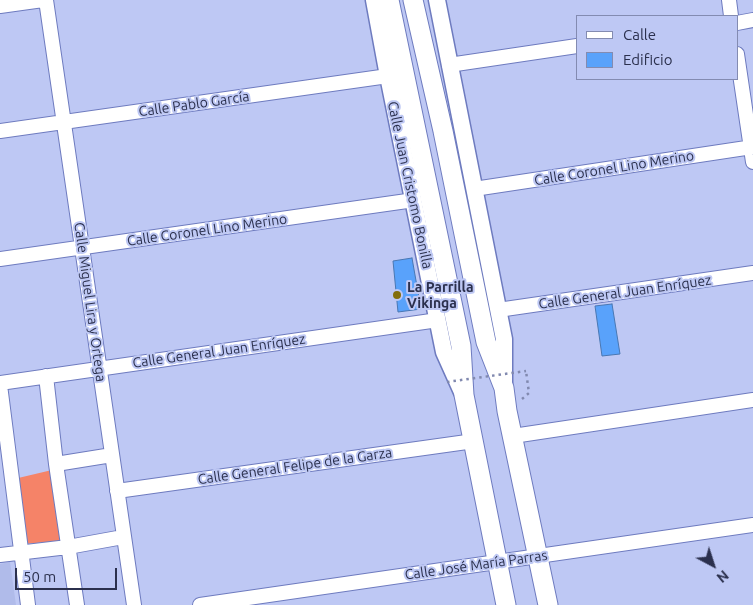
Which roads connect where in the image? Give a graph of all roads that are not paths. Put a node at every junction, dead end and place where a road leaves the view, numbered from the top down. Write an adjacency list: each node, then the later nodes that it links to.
1 (44, 0): 7 (street); 15 (street, Calle Miguel Lira y Ortega)
2 (374, 0): 14 (street, Calle Juan Cristomo Bonilla)
3 (389, 0): 30 (main road, Calle Juan Cristomo Bonilla)
4 (413, 0): 29 (main road)
5 (437, 0): 13 (street)
6 (729, 0): 8 (street)
7 (0, 6)
8 (731, 15)
9 (753, 20): 10 (street)
10 (738, 23)
11 (576, 46): 13 (street)
12 (738, 60): 17 (street)
13 (449, 65): 19 (street)
14 (388, 76): 15 (street, Calle Pablo García); 20 (street, Calle Juan Cristomo Bonilla)
15 (64, 122): 16 (street, Calle Pablo García); 21 (street, Calle Miguel Lira y Ortega)
16 (0, 131)
17 (752, 147): 18 (street); 19 (street, Calle Coronel Lino Merino)
18 (753, 162)
19 (474, 189): 24 (street)
20 (414, 200): 21 (street, Calle Coronel Lino Merino); 25 (street, Calle Juan Cristomo Bonilla)
21 (82, 248): 22 (street, Calle Coronel Lino Merino); 26 (street, Calle Miguel Lira y Ortega)
22 (0, 259)
23 (753, 273): 24 (street, Calle General Juan Enríquez)
24 (498, 310): 29 (street)
25 (438, 320): 26 (street, Calle General Juan Enríquez); 30 (street, Calle Juan Cristomo Bonilla)
26 (99, 369): 27 (street, Calle General Juan Enríquez); 34 (street, Calle Miguel Lira y Ortega)
27 (46, 376): 28 (street, Calle General Juan Enríquez); 35 (street)
28 (0, 384): 40 (street)
29 (504, 388): 32 (main road)
30 (464, 395): 33 (main road, Calle Juan Cristomo Bonilla)
31 (753, 400): 32 (street)
32 (513, 436): 42 (main road)
33 (474, 440): 36 (street, Calle General Felipe de la Garza); 43 (main road, Calle Juan Cristomo Bonilla)
34 (112, 455): 35 (street); 36 (street, Calle Miguel Lira y Ortega)
35 (56, 464): 39 (street)
36 (117, 490): 38 (street, Calle Miguel Lira y Ortega)
37 (753, 525): 42 (street, Calle José María Parras)
38 (124, 538): 39 (street); 46 (street, Calle Miguel Lira y Ortega)
39 (68, 547): 40 (street); 45 (street)
40 (21, 553): 41 (street); 44 (street)
41 (0, 555)
42 (539, 556): 43 (street, Calle José María Parras); 49 (main road)
43 (497, 562): 47 (street, Calle José María Parras); 48 (main road, Calle Juan Cristomo Bonilla)
44 (28, 605)
45 (77, 605)
46 (134, 605)
47 (200, 605)
48 (506, 605)
49 (548, 605)

